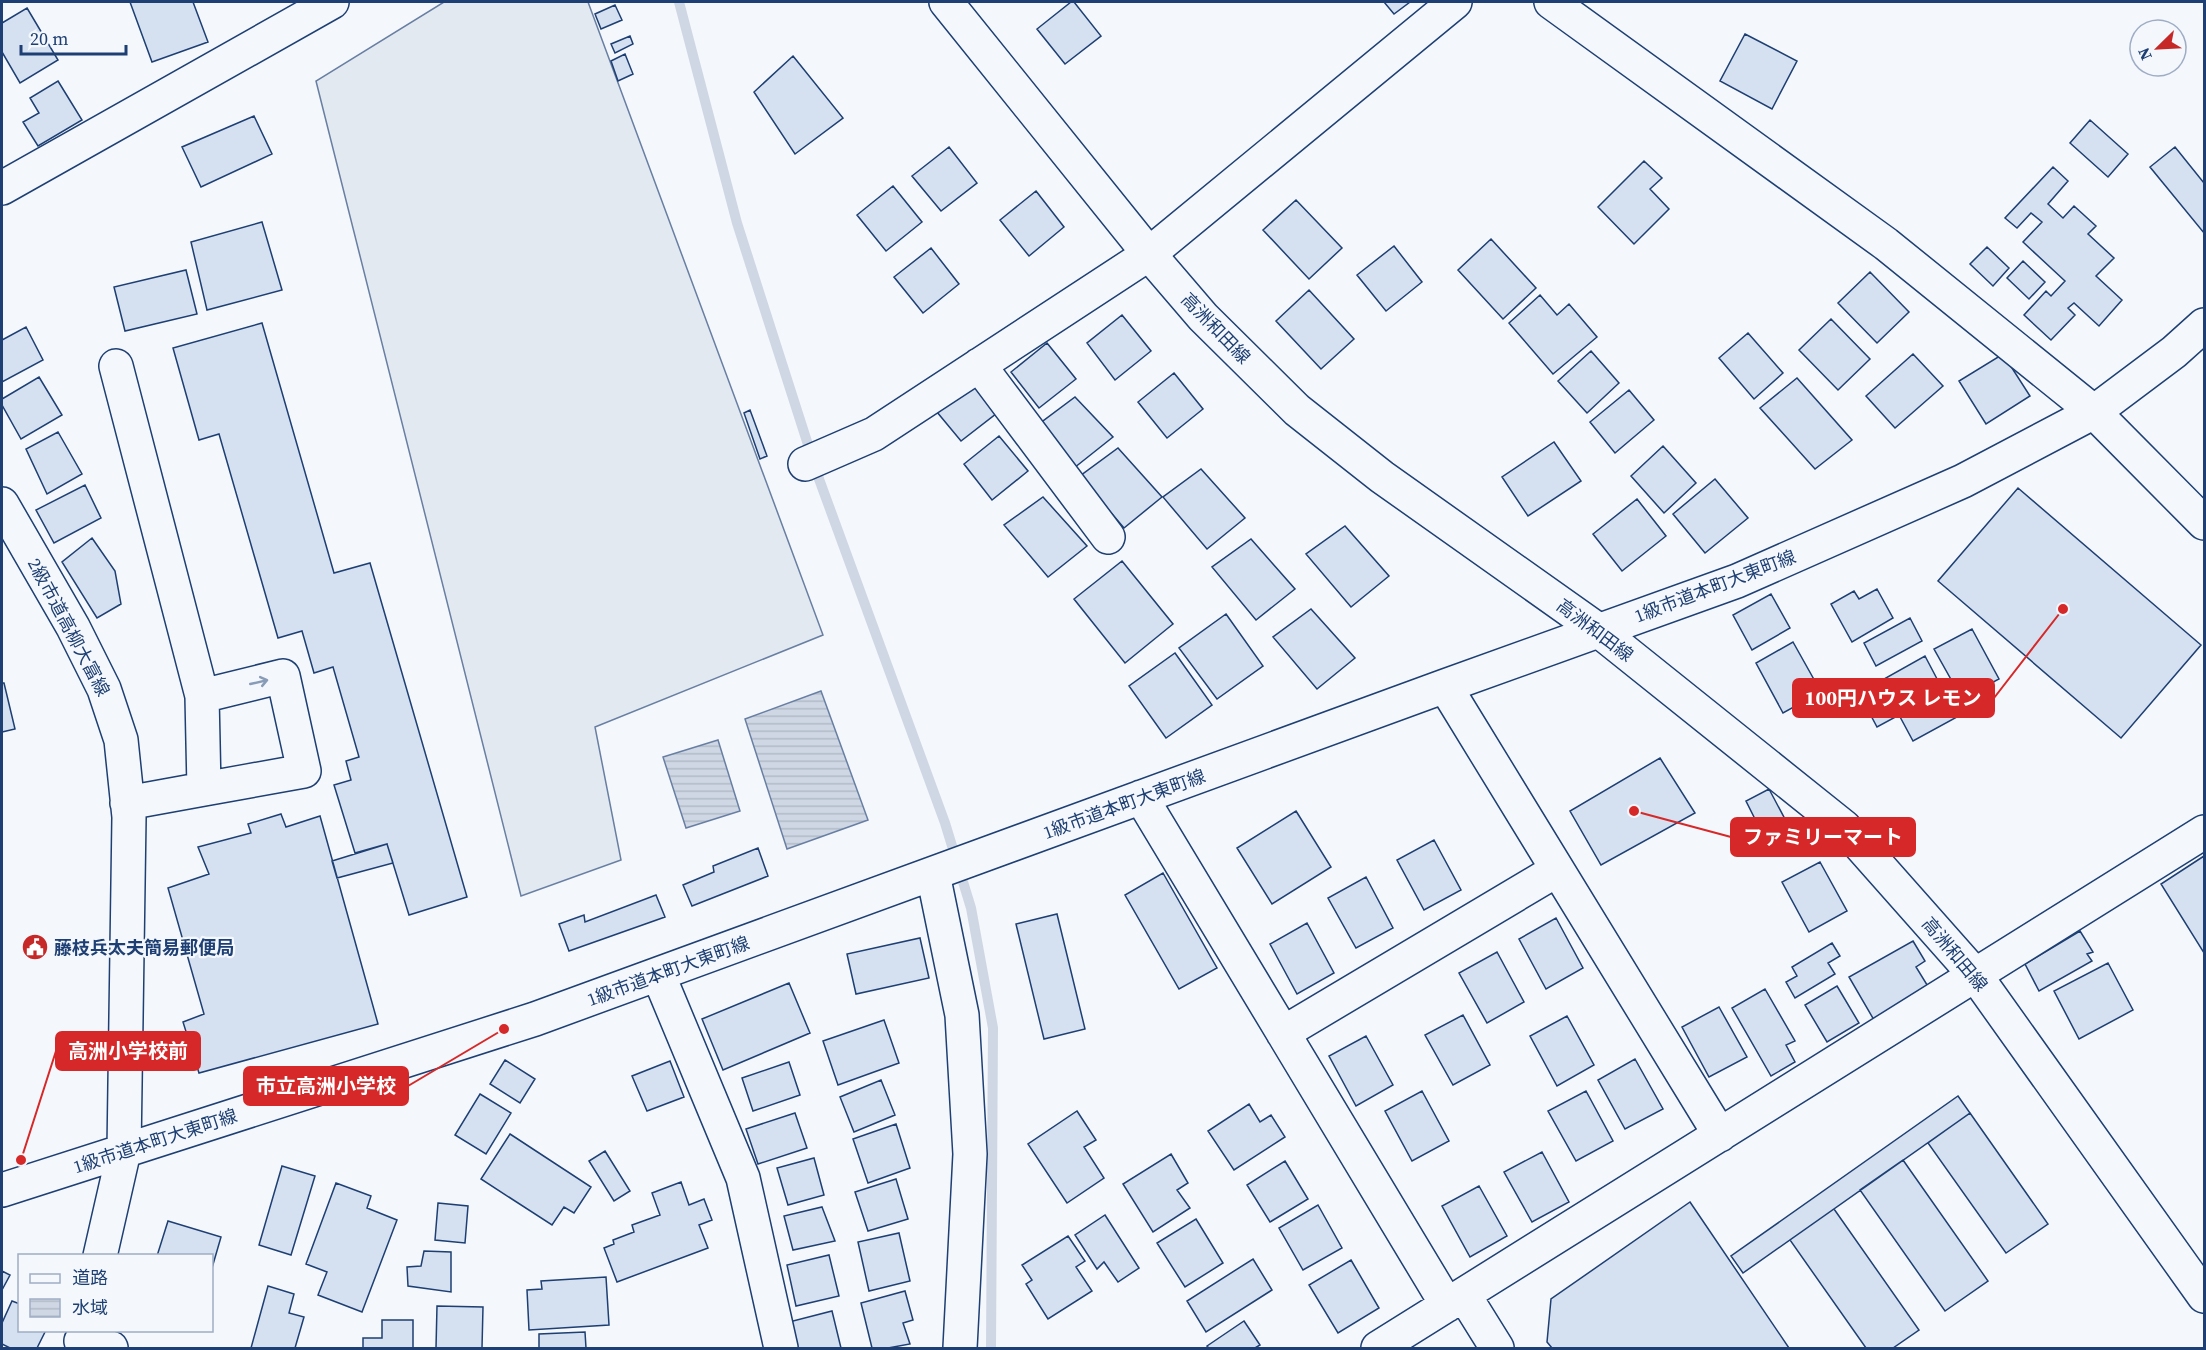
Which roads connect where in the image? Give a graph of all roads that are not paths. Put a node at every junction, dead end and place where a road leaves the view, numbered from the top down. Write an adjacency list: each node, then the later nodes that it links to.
1 (332, 2): 5 (street)
2 (946, 2): 7 (street, 高洲和田線)
3 (1455, 2): 7 (street)
4 (1551, 2): 11 (street)
5 (294, 11): 6 (street)
6 (2, 188)
7 (1149, 254): 9 (street); 16 (street, 高洲和田線)
8 (2205, 326): 11 (street, 1級市道本町大東町線)
9 (979, 365): 12 (street); 15 (street)
10 (116, 366): 18 (street)
11 (2094, 412): 14 (street); 16 (street, 1級市道本町大東町線)
12 (805, 464)
13 (2, 504): 21 (street, 2級市道高柳大富線)
14 (2205, 523)
15 (1108, 537)
16 (1598, 630): 17 (street, 1級市道本町大東町線); 26 (street, 高洲和田線)
17 (1445, 686): 20 (street, 1級市道本町大東町線); 23 (street)
18 (202, 696): 19 (street); 19 (street, one-way to 19)
19 (204, 789): 21 (street)
20 (1141, 797): 24 (street, 1級市道本町大東町線); 27 (street)
21 (127, 803): 29 (street, 2級市道高柳大富線)
22 (2205, 832): 26 (street)
23 (1557, 870): 27 (street); 28 (street)
24 (933, 874): 25 (street, 1級市道本町大東町線); 35 (street)
25 (658, 974): 29 (street, 1級市道本町大東町線); 34 (street)
26 (1976, 976): 28 (street); 32 (street, 高洲和田線)
27 (1283, 1034): 33 (street)
28 (1720, 1135): 33 (street)
29 (124, 1151): 30 (street, 1級市道本町大東町線); 31 (street, 2級市道高柳大富線)
30 (2, 1190)
31 (100, 1254)
32 (2205, 1296)
33 (1456, 1300): 36 (street); 37 (street)
34 (781, 1348)
35 (960, 1348)
36 (1378, 1348)
37 (1497, 1348)

